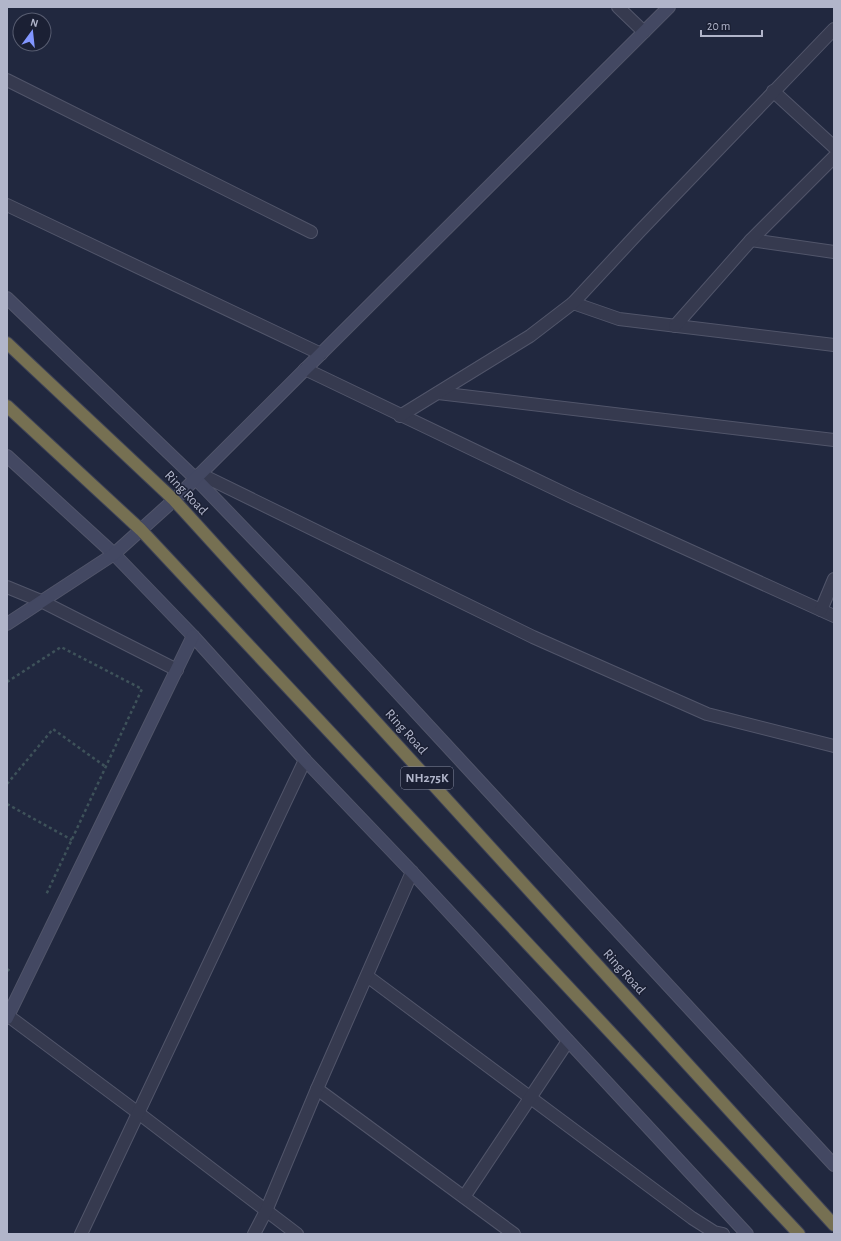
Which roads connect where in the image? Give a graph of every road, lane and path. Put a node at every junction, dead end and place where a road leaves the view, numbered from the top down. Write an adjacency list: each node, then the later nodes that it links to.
1 (618, 7): 4 (street)
2 (669, 7): 4 (street)
3 (834, 29): 6 (street)
4 (644, 32): 18 (street)
5 (7, 80): 10 (street)
6 (773, 91): 7 (street); 14 (street)
7 (834, 147)
8 (834, 157): 11 (street)
9 (7, 205): 18 (street)
10 (311, 232)
11 (751, 240): 12 (street); 15 (street)
12 (834, 252)
13 (7, 298): 25 (street)
14 (573, 303): 15 (street); 20 (street)
15 (675, 326): 17 (street)
16 (7, 343): 26 (highway, Ring Road / NH275K)
17 (834, 345)
18 (322, 354): 19 (street)
19 (305, 370): 22 (street); 25 (street)
20 (438, 393): 22 (street); 23 (street)
21 (7, 406): 27 (highway, NH275K)
22 (400, 416): 32 (street)
23 (834, 440)
24 (7, 456): 28 (street)
25 (198, 476): 26 (street); 38 (street); 54 (street)
26 (174, 500): 27 (street); 57 (highway, Ring Road / NH275K)
27 (141, 530): 28 (street); 64 (highway, NH275K)
28 (114, 554): 31 (street); 35 (street)
29 (834, 579): 32 (street)
30 (7, 587): 31 (street)
31 (41, 601): 34 (street); 36 (street)
32 (821, 610): 33 (street)
33 (834, 616)
34 (7, 624)
35 (193, 636): 36 (street); 39 (street)
36 (177, 670): 49 (street)
37 (7, 682): 40 (path)
38 (834, 746)
39 (305, 760): 44 (street); 53 (street)
40 (106, 767): 41 (path); 43 (path)
41 (7, 784)
42 (7, 804): 43 (path)
43 (72, 840): 45 (path)
44 (412, 872): 48 (street); 50 (street)
45 (46, 896)
46 (14, 965): 47 (path)
47 (7, 969)
48 (367, 976): 51 (street); 52 (street)
49 (7, 1016): 53 (street)
50 (568, 1041): 52 (street); 63 (street)
51 (317, 1089): 55 (street); 56 (street)
52 (530, 1098): 55 (street); 62 (street)
53 (138, 1112): 56 (street); 58 (street)
54 (834, 1164)
55 (464, 1197): 61 (street)
56 (266, 1211): 59 (street); 60 (street)
57 (834, 1226)
58 (81, 1234)
59 (254, 1234)
60 (297, 1234)
61 (514, 1234)
62 (723, 1234)
63 (747, 1234)
64 (799, 1234)

